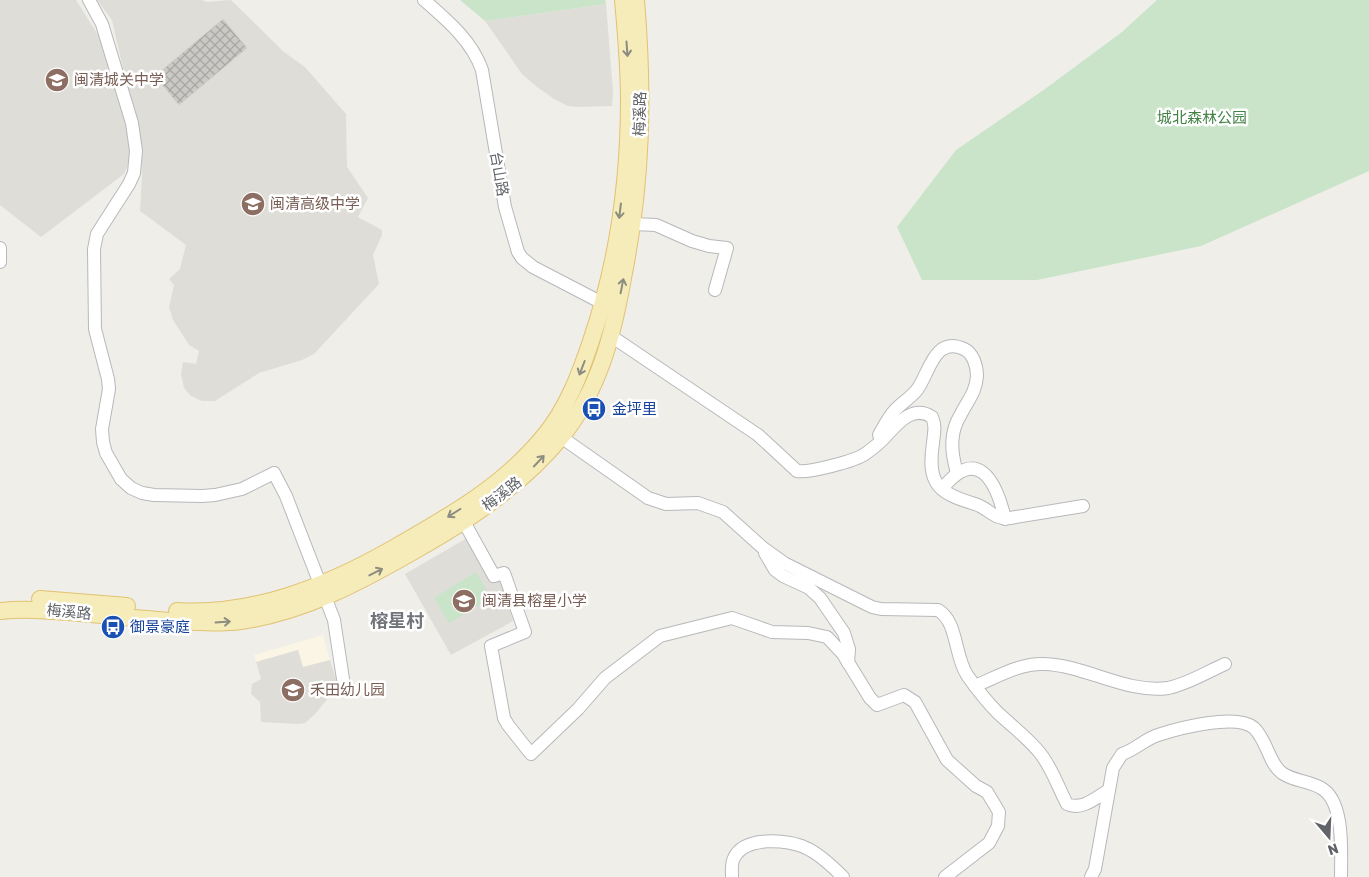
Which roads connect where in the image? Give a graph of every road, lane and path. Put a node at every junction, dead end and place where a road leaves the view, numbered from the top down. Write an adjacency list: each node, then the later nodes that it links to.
1 (89, 0): 19 (street)
2 (424, 0): 9 (street, 台山路)
3 (624, 0): 9 (main road, 梅溪路, one-way to 9)
4 (636, 0): 5 (main road, 梅溪路)
5 (633, 224): 8 (street); 9 (main road, 梅溪路, one-way to 5)
6 (0, 248): 7 (street)
7 (0, 262)
8 (715, 290)
9 (610, 307): 10 (main road, 梅溪路); 19 (main road, 梅溪路, one-way to 19)
10 (611, 336): 11 (main road, 梅溪路); 12 (street)
11 (561, 437): 17 (main road, 梅溪路, one-way to 11); 18 (street)
12 (870, 450): 13 (street); 14 (street)
13 (957, 473): 14 (street); 16 (street)
14 (942, 489): 16 (street)
15 (1082, 506): 16 (street)
16 (1005, 519)
17 (464, 522): 19 (main road, 梅溪路, one-way to 17); 22 (street)
18 (763, 548): 22 (street); 25 (street)
19 (323, 591): 20 (main road, 梅溪路); 21 (main road, 梅溪路, one-way to 19); 24 (street)
20 (0, 601)
21 (0, 611)
22 (848, 663): 29 (street)
23 (1225, 664): 25 (street)
24 (344, 679)
25 (975, 686): 26 (street)
26 (1110, 790): 30 (street); 31 (street)
27 (732, 877): 28 (street)
28 (843, 877)
29 (944, 877)
30 (1091, 877)
31 (1341, 877)

